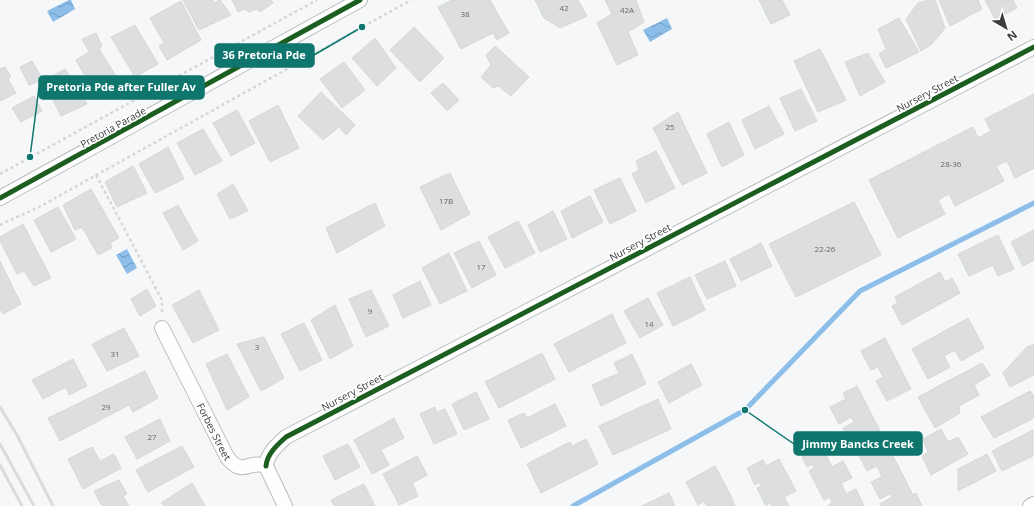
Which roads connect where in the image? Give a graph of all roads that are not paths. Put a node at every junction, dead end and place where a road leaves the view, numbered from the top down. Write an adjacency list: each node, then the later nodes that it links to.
1 (360, 0): 3 (street, Pretoria Parade)
2 (1034, 47): 5 (street, Nursery Street)
3 (0, 198)
4 (162, 328): 5 (street, Forbes Street)
5 (266, 466): 7 (street)
6 (1034, 504): 8 (street)
7 (285, 506)
8 (1030, 506)

